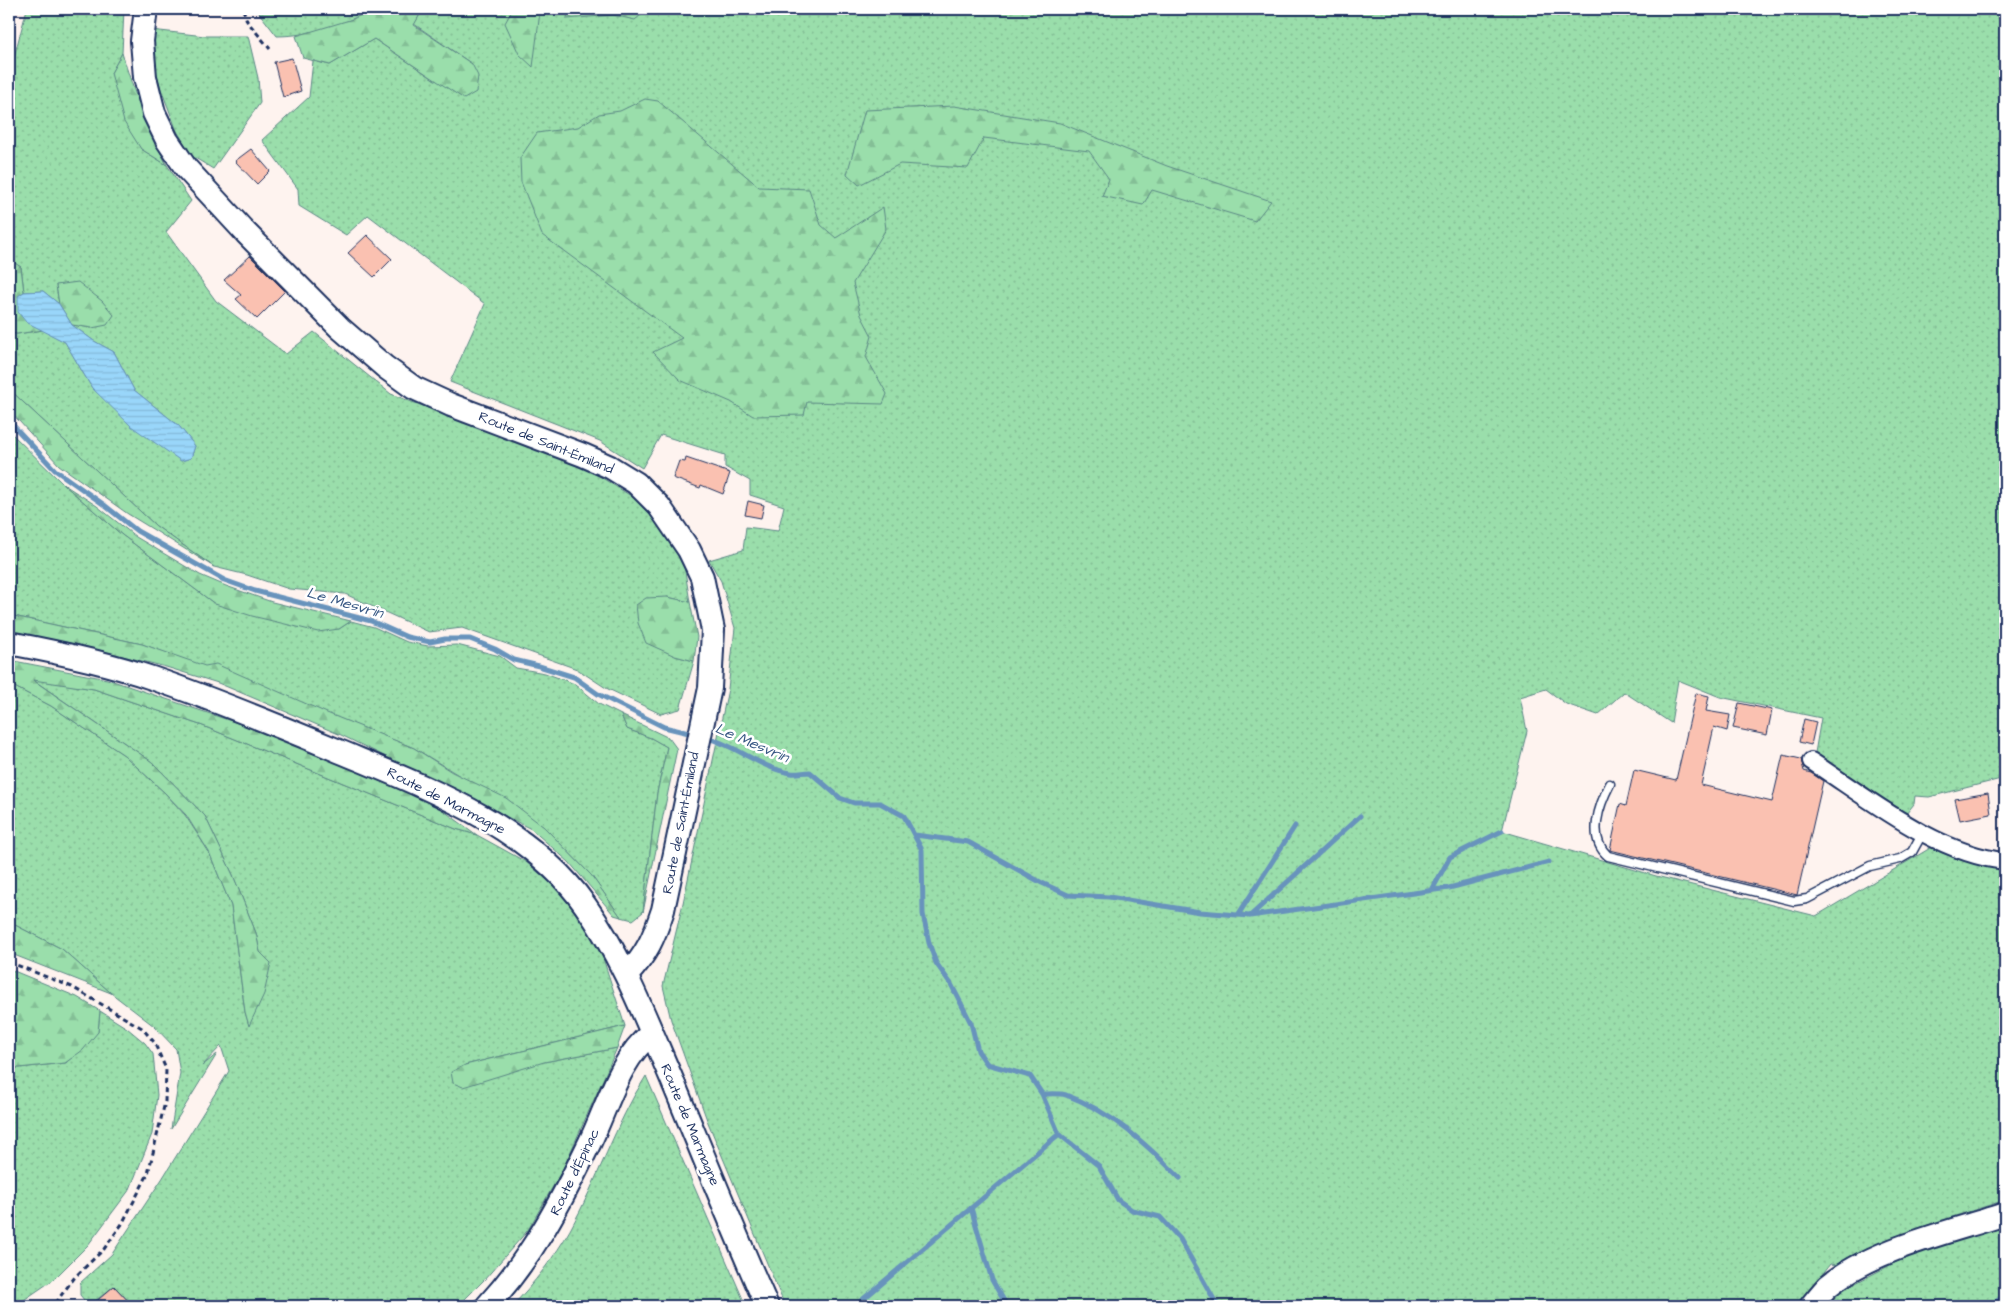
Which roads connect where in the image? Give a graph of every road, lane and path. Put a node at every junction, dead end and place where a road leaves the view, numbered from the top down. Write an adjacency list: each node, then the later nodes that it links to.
1 (146, 9): 10 (main road, Route de Saint-Émiland)
2 (243, 9): 3 (path)
3 (270, 49)
4 (9, 643): 10 (main road, Route de Marmagne)
5 (1811, 761): 7 (street)
6 (1610, 784): 7 (lane)
7 (1923, 832): 8 (street)
8 (2005, 861)
9 (9, 962): 13 (path)
10 (626, 975): 11 (main road, Route de Marmagne)
11 (652, 1033): 14 (main road, Route d'Épinac); 15 (main road, Route de Marmagne)
12 (2005, 1214): 16 (main road)
13 (55, 1306)
14 (487, 1306)
15 (767, 1306)
16 (1811, 1306)

